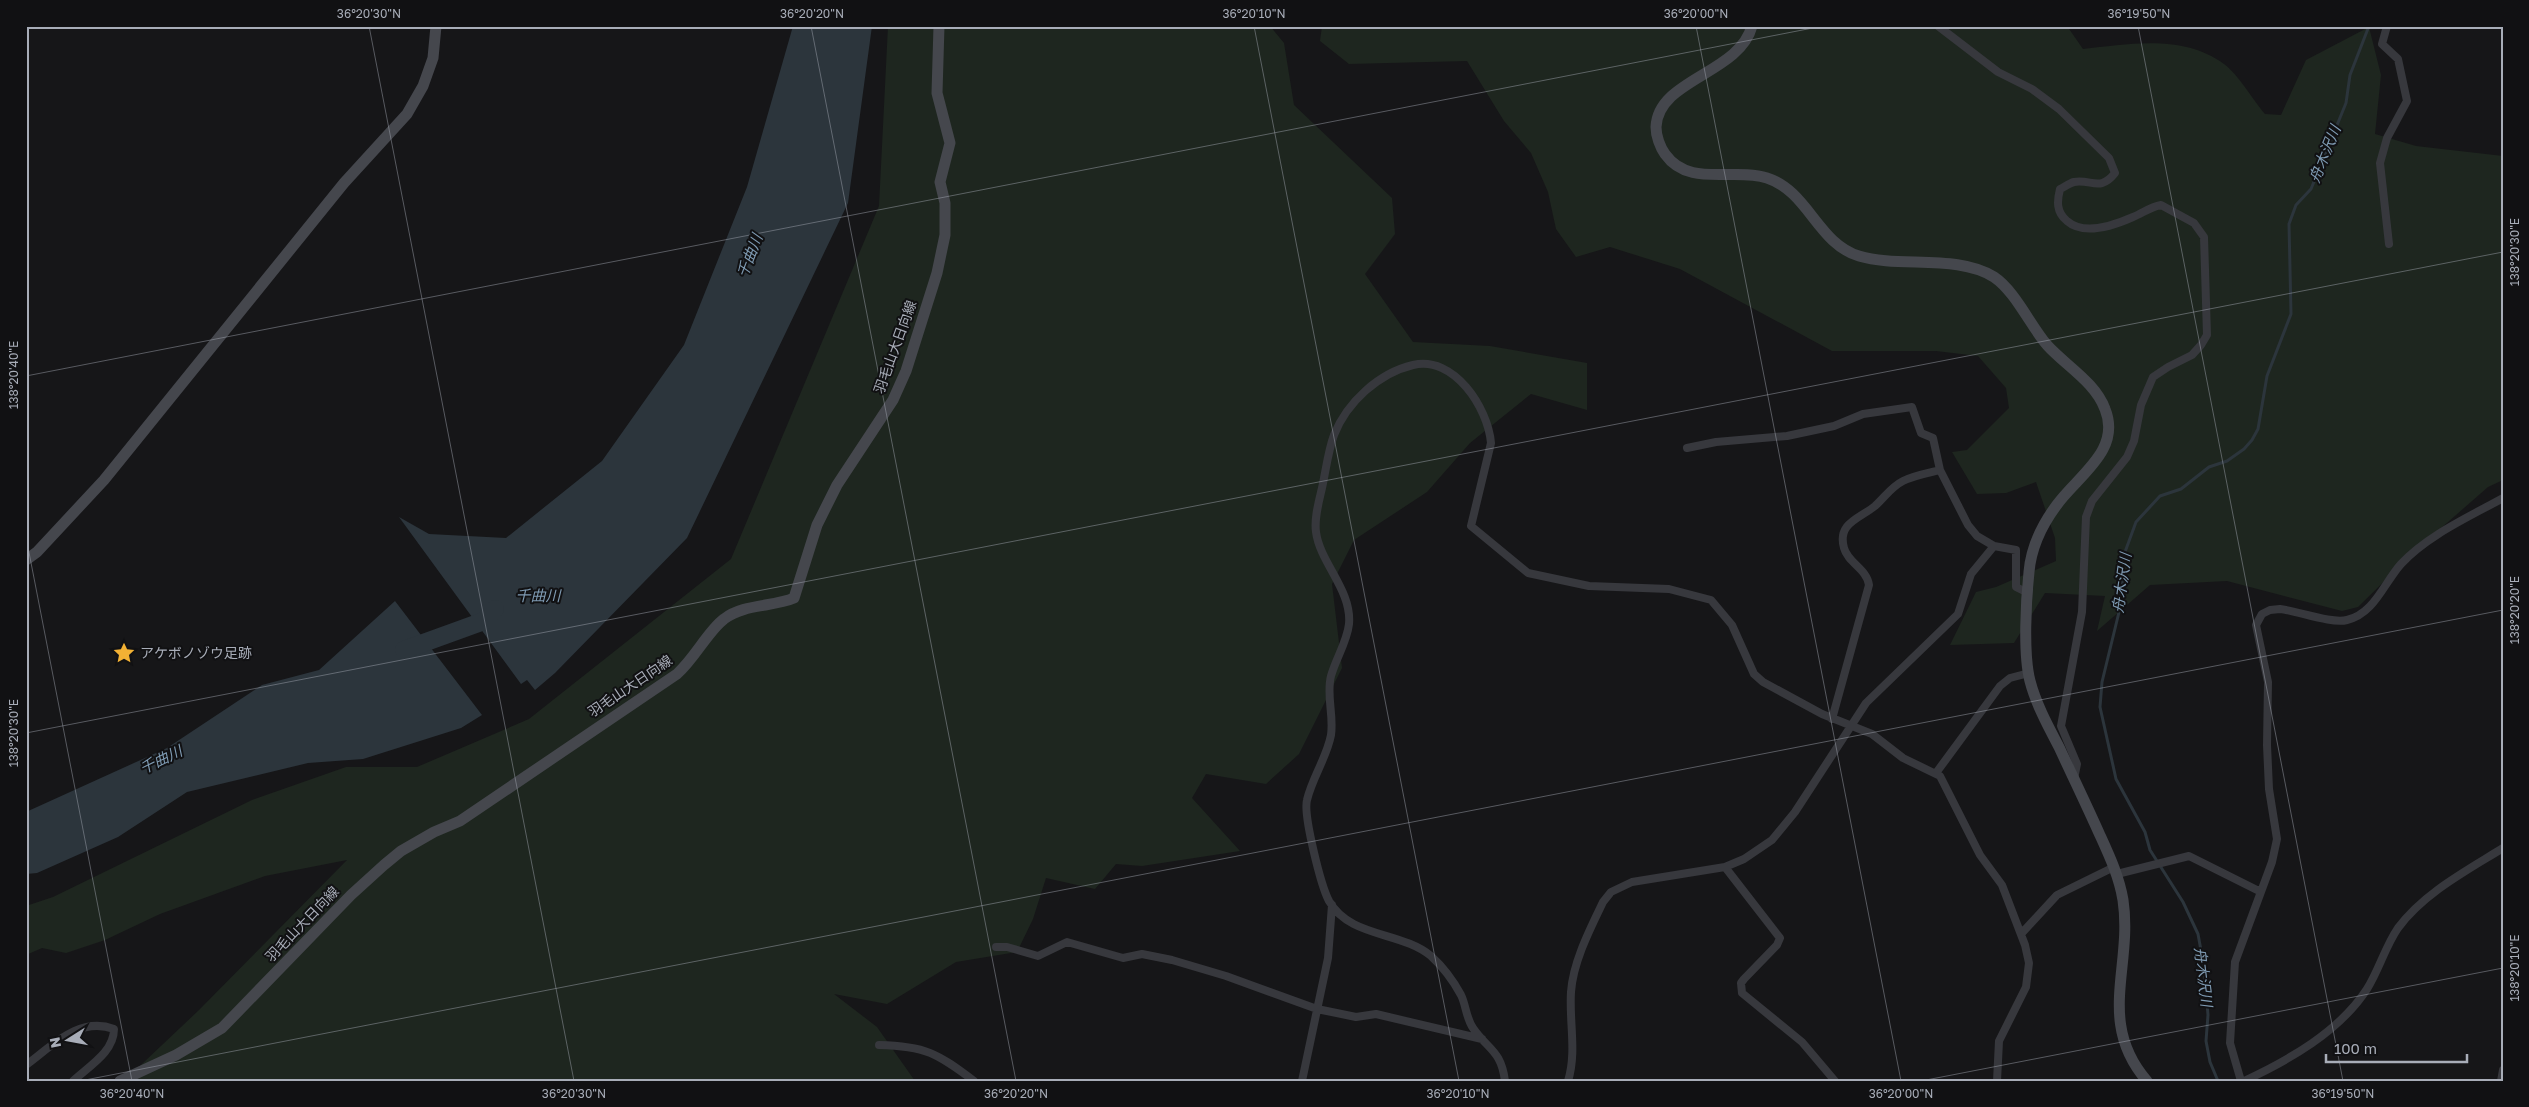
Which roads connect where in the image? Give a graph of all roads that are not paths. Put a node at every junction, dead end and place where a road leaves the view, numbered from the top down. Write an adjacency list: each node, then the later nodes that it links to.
1 (436, 26): 11 (street)
2 (939, 26): 31 (street, 羽毛山大日向線)
3 (1752, 26): 12 (street)
4 (1938, 26): 17 (street)
5 (2387, 26): 6 (street)
6 (2389, 244)
7 (1687, 448): 8 (street)
8 (1940, 470): 10 (street); 14 (street)
9 (2503, 498): 21 (street)
10 (1994, 546): 12 (street); 15 (street)
11 (26, 560)
12 (2028, 593): 13 (street)
13 (2029, 673): 16 (street); 17 (street)
14 (1832, 719): 15 (street); 22 (street)
15 (1852, 727): 16 (street); 19 (street)
16 (1936, 773): 23 (street)
17 (2074, 779): 20 (street)
18 (2503, 848): 39 (street)
19 (1725, 867): 35 (street); 36 (street)
20 (2116, 870): 21 (street); 23 (street); 38 (street)
21 (2259, 891): 39 (street)
22 (1332, 905): 25 (street); 26 (street)
23 (2020, 934): 37 (street)
24 (996, 947): 25 (street)
25 (1317, 1010): 26 (street); 33 (street)
26 (1482, 1039): 34 (street)
27 (879, 1045): 32 (street)
28 (26, 1065): 30 (street)
29 (2503, 1070): 40 (street)
30 (73, 1081)
31 (120, 1081)
32 (974, 1081)
33 (1302, 1081)
34 (1505, 1081)
35 (1568, 1081)
36 (1835, 1081)
37 (1997, 1081)
38 (2147, 1081)
39 (2243, 1081)
40 (2501, 1081)

